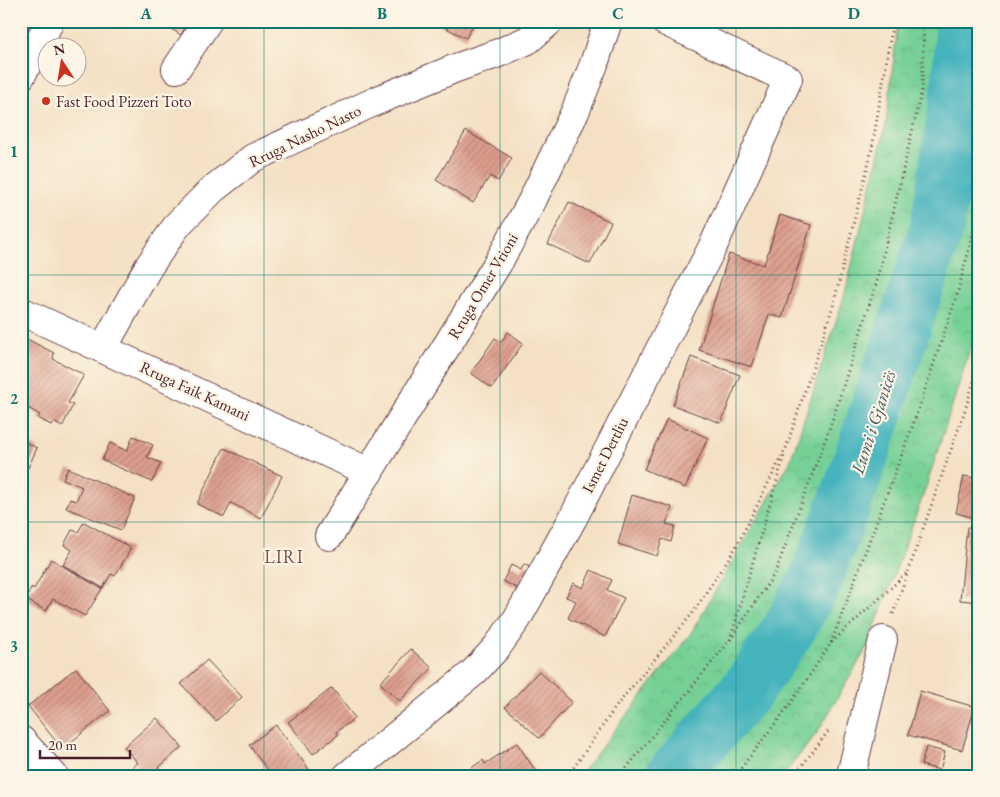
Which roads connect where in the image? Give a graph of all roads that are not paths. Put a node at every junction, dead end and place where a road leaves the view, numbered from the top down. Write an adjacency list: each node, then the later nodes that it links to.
1 (50, 21): 7 (street)
2 (208, 21): 6 (street)
3 (550, 21): 9 (street, Rruga Nasho Nasto)
4 (608, 21): 10 (street, Rruga Omer Vrioni)
5 (664, 21): 15 (street, Ismet Dertliu)
6 (176, 69)
7 (21, 76)
8 (21, 311): 9 (street, Rruga Faik Kamani)
9 (103, 348): 10 (street, Rruga Faik Kamani)
10 (369, 472): 11 (street, Rruga Omer Vrioni)
11 (329, 536)
12 (883, 640): 16 (street)
13 (21, 740): 14 (street)
14 (54, 776)
15 (347, 776)
16 (854, 776)

